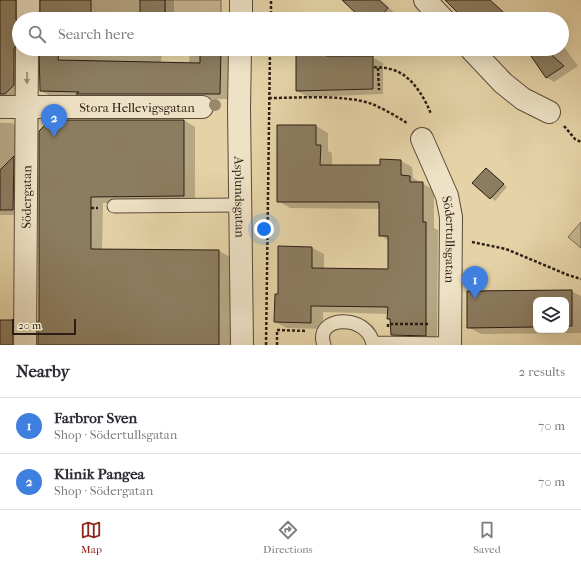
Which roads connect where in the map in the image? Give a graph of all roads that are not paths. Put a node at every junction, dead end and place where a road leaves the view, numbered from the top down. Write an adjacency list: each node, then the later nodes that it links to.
1 (28, 0): 4 (street)
2 (242, 0): 5 (street)
3 (425, 0): 6 (street)
4 (28, 12)
5 (241, 12)
6 (436, 12)
7 (27, 56): 12 (street, Södergatan, one-way to 12)
8 (240, 56): 15 (street, Asplundsgatan)
9 (478, 56): 13 (street)
10 (0, 107): 12 (street, Stora Hellevigsgatan)
11 (202, 107): 12 (street, Stora Hellevigsgatan)
12 (27, 108): 19 (street, Södergatan)
13 (548, 112)
14 (422, 139): 18 (street, Södertullsgatan)
15 (240, 205): 16 (lane); 20 (street, Asplundsgatan)
16 (114, 206)
17 (373, 344): 18 (lane); 21 (lane)
18 (450, 344)
19 (25, 345)
20 (242, 345)
21 (324, 345)

